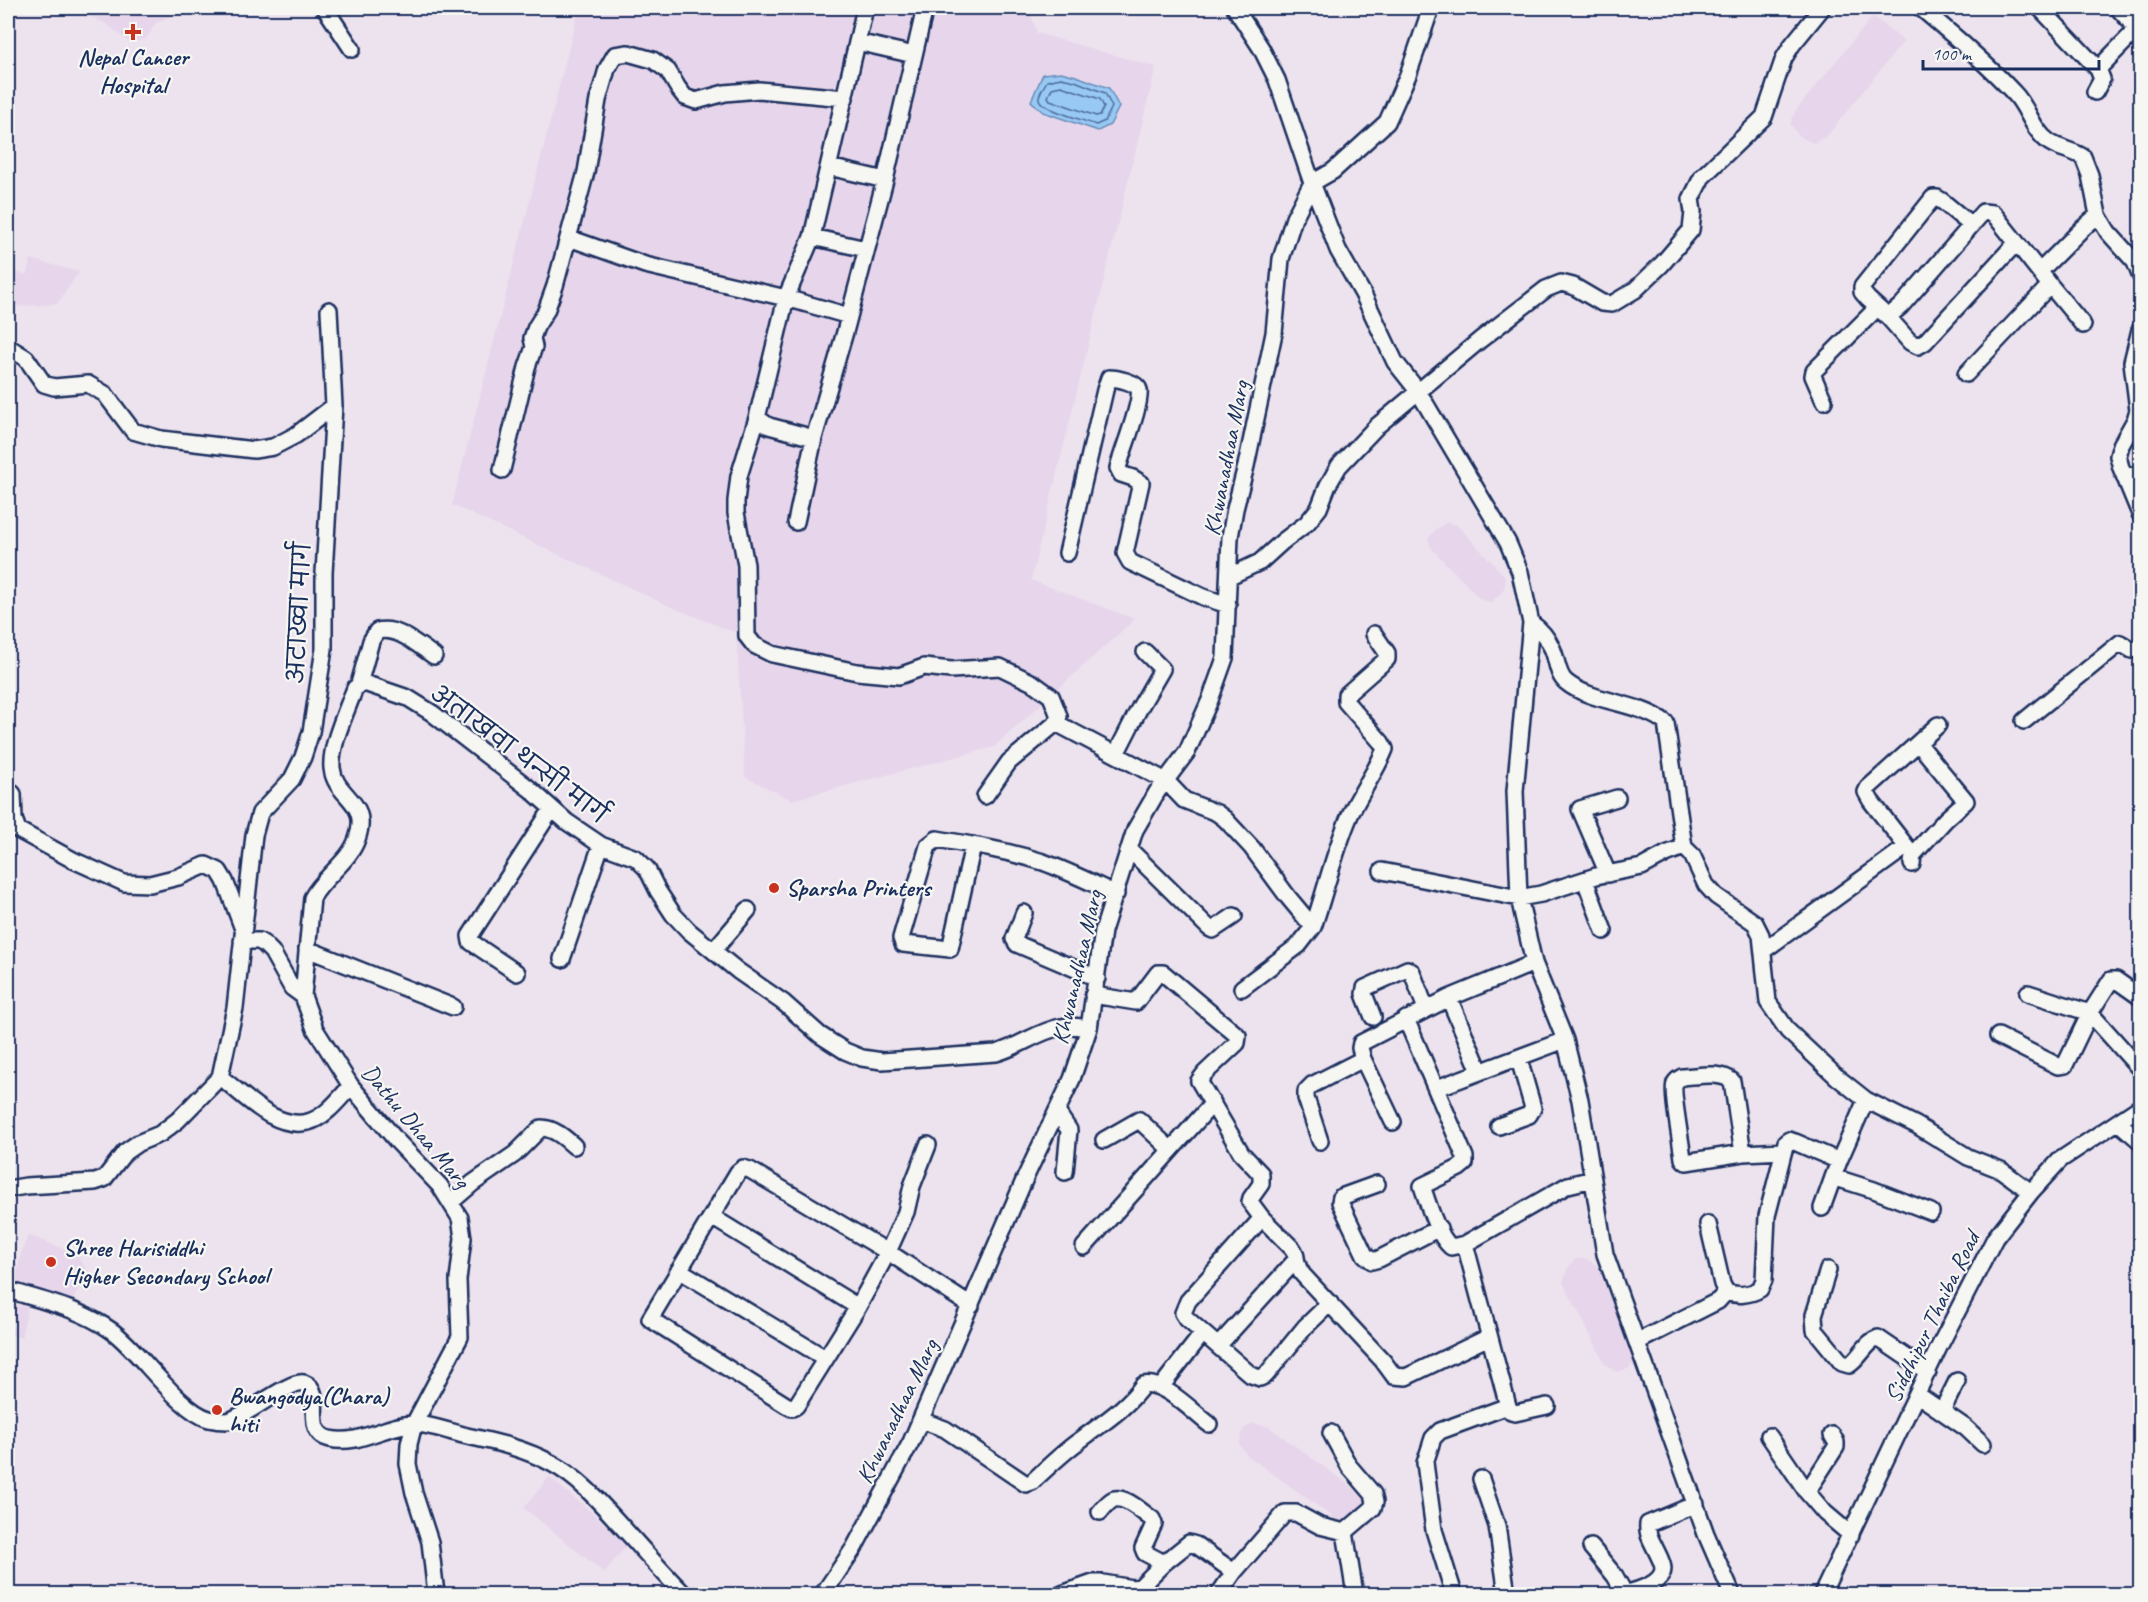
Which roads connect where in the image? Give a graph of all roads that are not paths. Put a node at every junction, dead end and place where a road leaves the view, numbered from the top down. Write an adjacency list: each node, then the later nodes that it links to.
1 (325, 8): 12 (street)
2 (865, 8): 11 (street)
3 (926, 8): 13 (street)
4 (1235, 8): 19 (street)
5 (1431, 8): 19 (street)
6 (1822, 8): 37 (street)
7 (1921, 8): 20 (street)
8 (2040, 8): 14 (street)
9 (2118, 8): 10 (street)
10 (2139, 28): 14 (street)
11 (857, 42): 13 (street); 16 (street)
12 (352, 50)
13 (914, 55): 18 (street)
14 (2098, 69): 15 (street)
15 (2095, 92)
16 (845, 98): 17 (street); 23 (street)
17 (829, 168): 18 (street); 22 (street)
18 (885, 180): 25 (street)
19 (1312, 183): 37 (street); 47 (street, Khwanadhaa Marg)
20 (2098, 216): 26 (street); 27 (street)
21 (1971, 225): 24 (street); 31 (street); 31 (street)
22 (812, 237): 25 (street); 29 (street)
23 (569, 238): 29 (street); 42 (street)
24 (2015, 244): 26 (street); 31 (street)
25 (866, 249): 32 (street)
26 (2040, 271): 28 (street)
27 (2140, 275)
28 (2050, 285): 33 (street); 36 (street)
29 (786, 298): 32 (street); 40 (street)
30 (328, 310): 39 (street, अटाख्वा मार्ग)
31 (1883, 312): 38 (street)
32 (849, 316): 41 (street)
33 (2083, 325)
34 (2140, 330): 43 (street)
35 (8, 347): 39 (street)
36 (1966, 374)
37 (1418, 391): 47 (street); 49 (street)
38 (1824, 401)
39 (334, 406): 58 (street, अटाख्वा मार्ग)
40 (757, 418): 41 (street); 56 (street)
41 (814, 438): 45 (street)
42 (502, 470)
43 (2133, 476): 44 (street)
44 (2140, 514)
45 (795, 522)
46 (1067, 553): 48 (street)
47 (1230, 576): 48 (street, Khwanadhaa Marg)
48 (1228, 605): 62 (street, Khwanadhaa Marg)
49 (1531, 623): 69 (street); 76 (street)
50 (1374, 634): 80 (street)
51 (2140, 648): 55 (street)
52 (1145, 652): 61 (street)
53 (434, 656): 54 (street)
54 (359, 684): 59 (street); 66 (street, अताखवा थन्सी मार्ग)
55 (2024, 721)
56 (1056, 723): 61 (street); 64 (street)
57 (1938, 725): 60 (street)
58 (311, 732): 59 (street); 82 (street, अटाख्वा मार्ग)
59 (337, 739): 83 (street)
60 (1918, 743): 71 (street); 71 (street)
61 (1116, 754): 62 (street)
62 (1166, 781): 70 (street, Khwanadhaa Marg); 80 (street)
63 (8, 789): 82 (street)
64 (985, 796)
65 (1617, 798): 73 (street)
66 (552, 809): 67 (street, अताखवा थन्सी मार्ग); 88 (street)
67 (601, 845): 84 (street, अताखवा थन्सी मार्ग); 86 (street)
68 (973, 845): 68 (street); 75 (street)
69 (1684, 847): 73 (street); 85 (street)
70 (1129, 849): 75 (street, Khwanadhaa Marg); 79 (street)
71 (1910, 855): 85 (street)
72 (1382, 872): 76 (street)
73 (1608, 874): 74 (street)
74 (1585, 880): 76 (street); 81 (street)
75 (1116, 894): 89 (street, Khwanadhaa Marg)
76 (1520, 898): 87 (street)
77 (748, 910): 84 (street)
78 (1024, 913): 89 (street)
79 (1234, 916)
80 (1313, 927): 90 (street)
81 (1604, 932)
82 (243, 936): 93 (street); 108 (street, अटाख्वा मार्ग)
83 (307, 949): 93 (street); 96 (street)
84 (714, 950): 101 (street, अताखवा थन्सी मार्ग)
85 (1763, 951): 111 (street)
86 (562, 959)
87 (1534, 963): 95 (street); 103 (street)
88 (517, 973)
89 (1097, 978): 92 (street, Khwanadhaa Marg)
90 (1242, 988)
91 (2028, 993): 98 (street)
92 (1093, 995): 101 (street, Khwanadhaa Marg); 112 (street)
93 (303, 996): 109 (street, Dathu Dhaa Marg)
94 (2140, 997): 98 (street)
95 (1449, 998): 97 (street); 107 (street)
96 (453, 1007)
97 (1426, 1009): 99 (street); 100 (street)
98 (2090, 1014): 102 (street); 106 (street)
99 (1373, 1017)
100 (1406, 1019): 104 (street); 110 (street)
101 (1089, 1028): 114 (street, Khwanadhaa Marg)
102 (1998, 1036)
103 (1564, 1040): 105 (street); 129 (street)
104 (1363, 1059): 115 (street); 119 (street)
105 (1519, 1059): 107 (street); 117 (street)
106 (2140, 1069)
107 (1480, 1071): 110 (street)
108 (220, 1077): 109 (street); 131 (street)
109 (351, 1086): 133 (street, Dathu Dhaa Marg)
110 (1437, 1088): 139 (street)
111 (1866, 1100): 126 (street); 132 (street)
112 (1213, 1103): 123 (street); 137 (street)
113 (2140, 1107): 116 (street, Siddhipur Thaiba Road)
114 (1056, 1112): 127 (street); 149 (street, Khwanadhaa Marg)
115 (1393, 1122)
116 (2118, 1122): 120 (street); 132 (street, Siddhipur Thaiba Road)
117 (1499, 1126)
118 (1104, 1140): 123 (street)
119 (1320, 1141)
120 (2140, 1141)
121 (928, 1145): 142 (street)
122 (574, 1146): 133 (street)
123 (1171, 1150): 141 (street)
124 (1783, 1151): 125 (street); 126 (street); 147 (street)
125 (1743, 1152): 125 (street)
126 (1839, 1161): 128 (street)
127 (1065, 1172)
128 (1833, 1177): 134 (street); 135 (street)
129 (1593, 1179): 140 (street); 153 (street)
130 (1377, 1184): 139 (street)
131 (8, 1190)
132 (2031, 1192): 156 (street, Siddhipur Thaiba Road)
133 (452, 1202): 164 (street, Dathu Dhaa Marg)
134 (1822, 1208)
135 (1931, 1212)
136 (712, 1216): 142 (street); 144 (street); 150 (street)
137 (1262, 1218): 143 (street); 151 (street)
138 (1708, 1224): 147 (street)
139 (1439, 1228): 140 (street)
140 (1465, 1244): 152 (street)
141 (1084, 1247)
142 (888, 1252): 149 (street); 150 (street)
143 (1295, 1261): 148 (street); 154 (street)
144 (679, 1270): 155 (street); 155 (street)
145 (1828, 1270): 156 (street)
146 (8, 1290): 164 (street)
147 (1726, 1292): 153 (street)
148 (1330, 1303): 152 (street); 154 (street)
149 (971, 1306): 163 (street, Khwanadhaa Marg)
150 (858, 1307): 155 (street)
151 (1203, 1333): 154 (street); 158 (street)
152 (1489, 1337): 160 (street)
153 (1637, 1342): 172 (street)
154 (1218, 1347)
155 (825, 1358)
156 (1928, 1372): 159 (street, Siddhipur Thaiba Road)
157 (1957, 1381): 162 (street)
158 (1161, 1387): 163 (street); 165 (street)
159 (1918, 1395): 162 (street); 175 (street, Siddhipur Thaiba Road)
160 (1508, 1406): 161 (street); 185 (street)
161 (1547, 1406)
162 (1942, 1412): 169 (street)
163 (921, 1420): 181 (street, Khwanadhaa Marg)
164 (414, 1424): 179 (street, Dathu Dhaa Marg); 180 (street)
165 (1209, 1424)
166 (1331, 1433): 174 (street)
167 (1832, 1435): 171 (street)
168 (1769, 1436): 171 (street)
169 (1983, 1444)
170 (1481, 1479): 186 (street)
171 (1807, 1492): 175 (street)
172 (1696, 1504): 187 (street); 188 (street)
173 (1100, 1512): 177 (street)
174 (1345, 1532): 178 (street); 184 (street)
175 (1851, 1535): 189 (street, Siddhipur Thaiba Road)
176 (1591, 1547): 187 (street)
177 (1164, 1563): 178 (street); 182 (street)
178 (1234, 1572): 183 (street)
179 (436, 1594)
180 (684, 1594)
181 (823, 1594)
182 (1062, 1594)
183 (1220, 1594)
184 (1355, 1594)
185 (1454, 1594)
186 (1507, 1594)
187 (1625, 1594)
188 (1732, 1594)
189 (1823, 1594)

